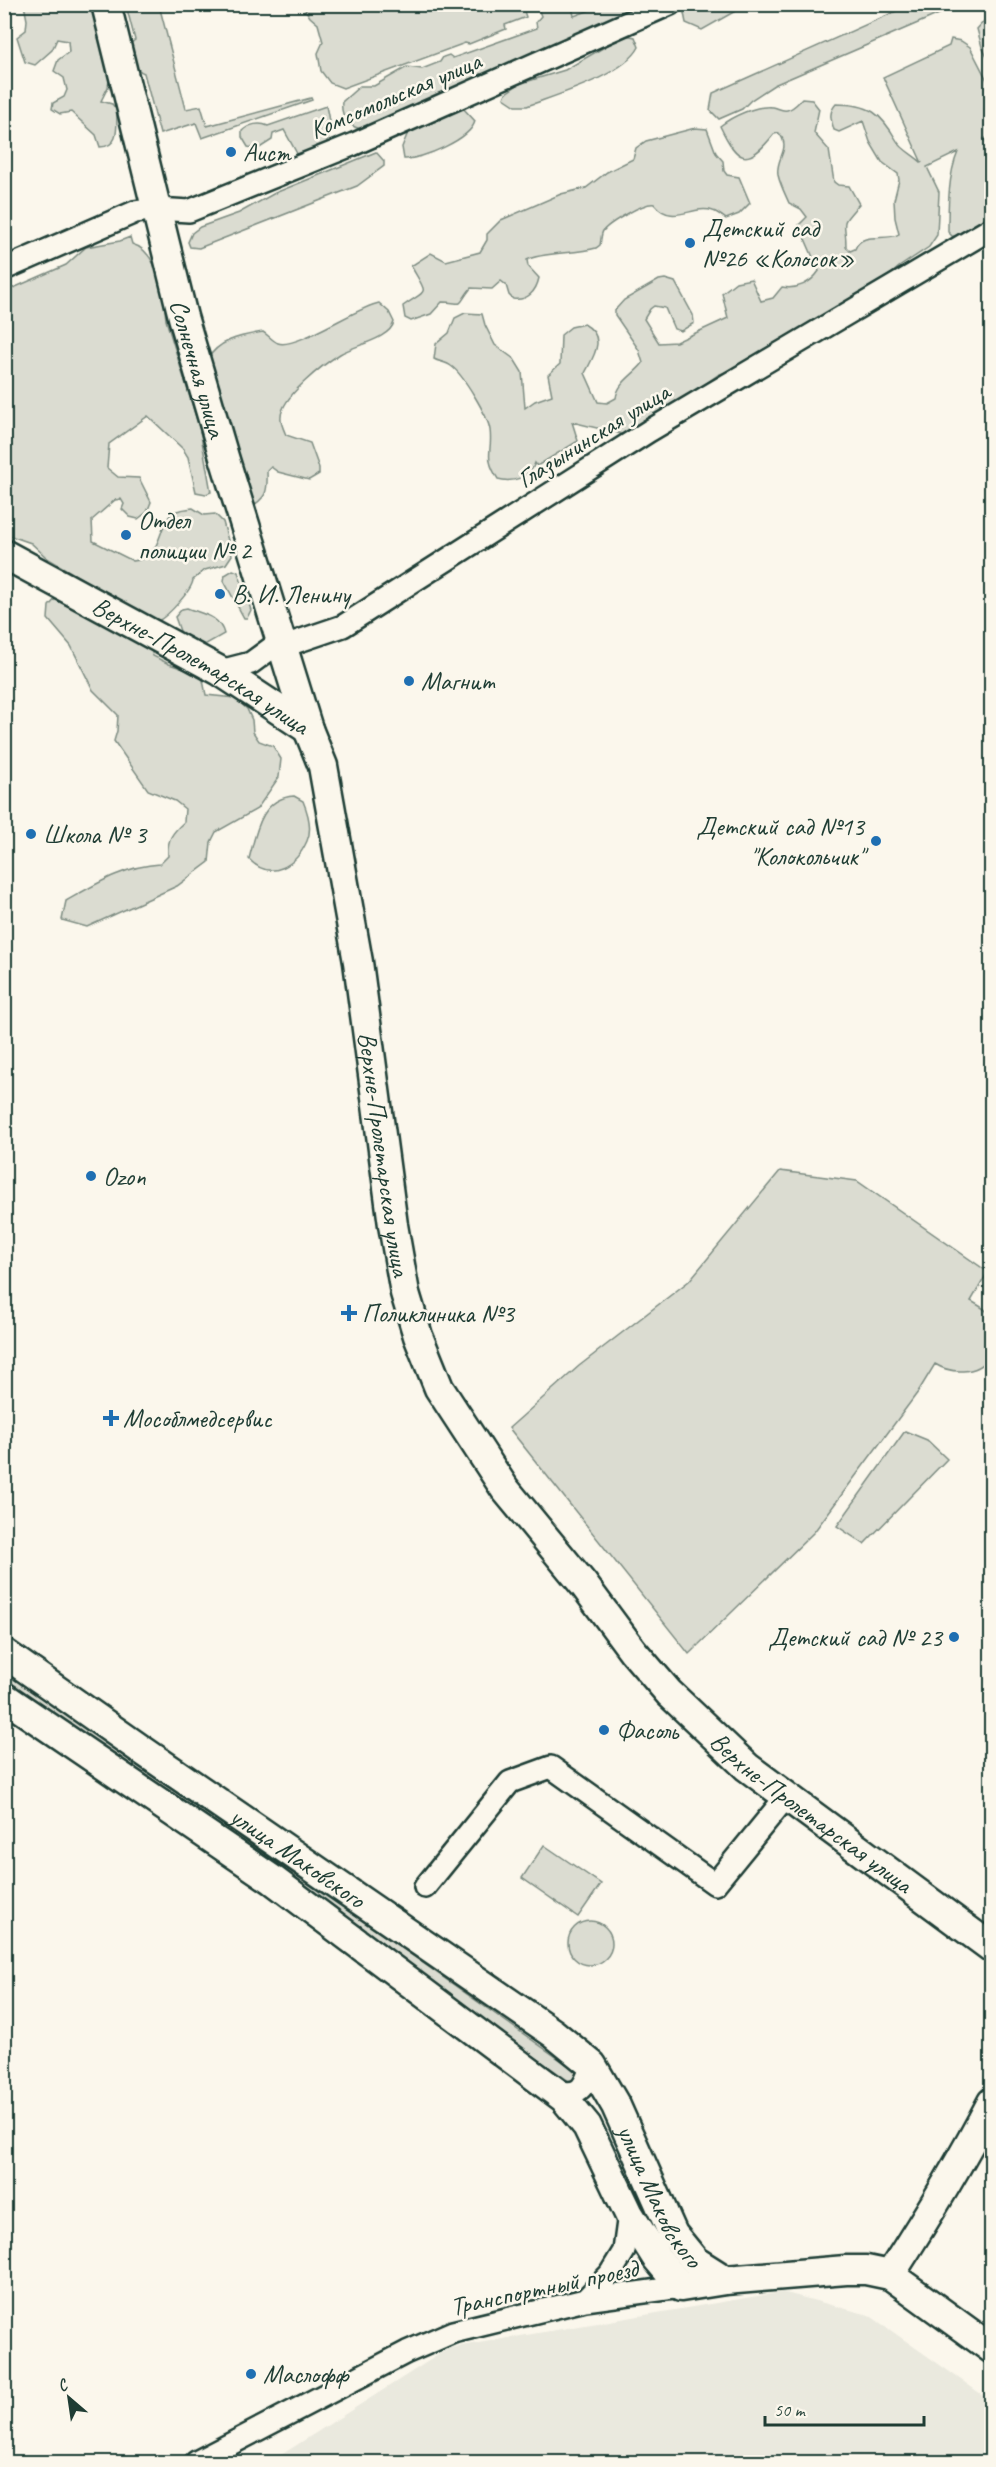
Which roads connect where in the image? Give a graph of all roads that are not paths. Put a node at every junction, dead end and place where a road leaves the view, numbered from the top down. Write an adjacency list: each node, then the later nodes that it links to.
1 (106, 4): 3 (street, Солнечная улица)
2 (670, 4): 3 (street, Комсомольская улица)
3 (157, 209): 5 (street, Комсомольская улица); 7 (street, Солнечная улица)
4 (992, 228): 7 (street, Глазынинская улица)
5 (4, 269)
6 (4, 554): 8 (street, Верхне-Пролетарская улица)
7 (280, 641): 8 (street, Глазынинская улица); 9 (street, Солнечная улица)
8 (220, 670): 9 (street, Верхне-Пролетарская улица)
9 (308, 729): 12 (street, Верхне-Пролетарская улица)
10 (4, 1653): 15 (street, улица Маковского)
11 (4, 1697): 16 (street, улица Маковского)
12 (786, 1797): 13 (street); 14 (street, Верхне-Пролетарская улица)
13 (424, 1887)
14 (992, 1948)
15 (592, 2065): 16 (street); 20 (street, улица Маковского)
16 (556, 2091): 18 (street, улица Маковского)
17 (992, 2102): 19 (street)
18 (629, 2214): 21 (street, улица Маковского); 22 (street, улица Маковского)
19 (890, 2275): 20 (street, улица Маковского); 23 (street, улица Маковского)
20 (725, 2280): 21 (street, улица Маковского)
21 (681, 2287): 22 (street, Транспортный проезд)
22 (585, 2300): 24 (street, Транспортный проезд)
23 (992, 2349)
24 (196, 2463)

